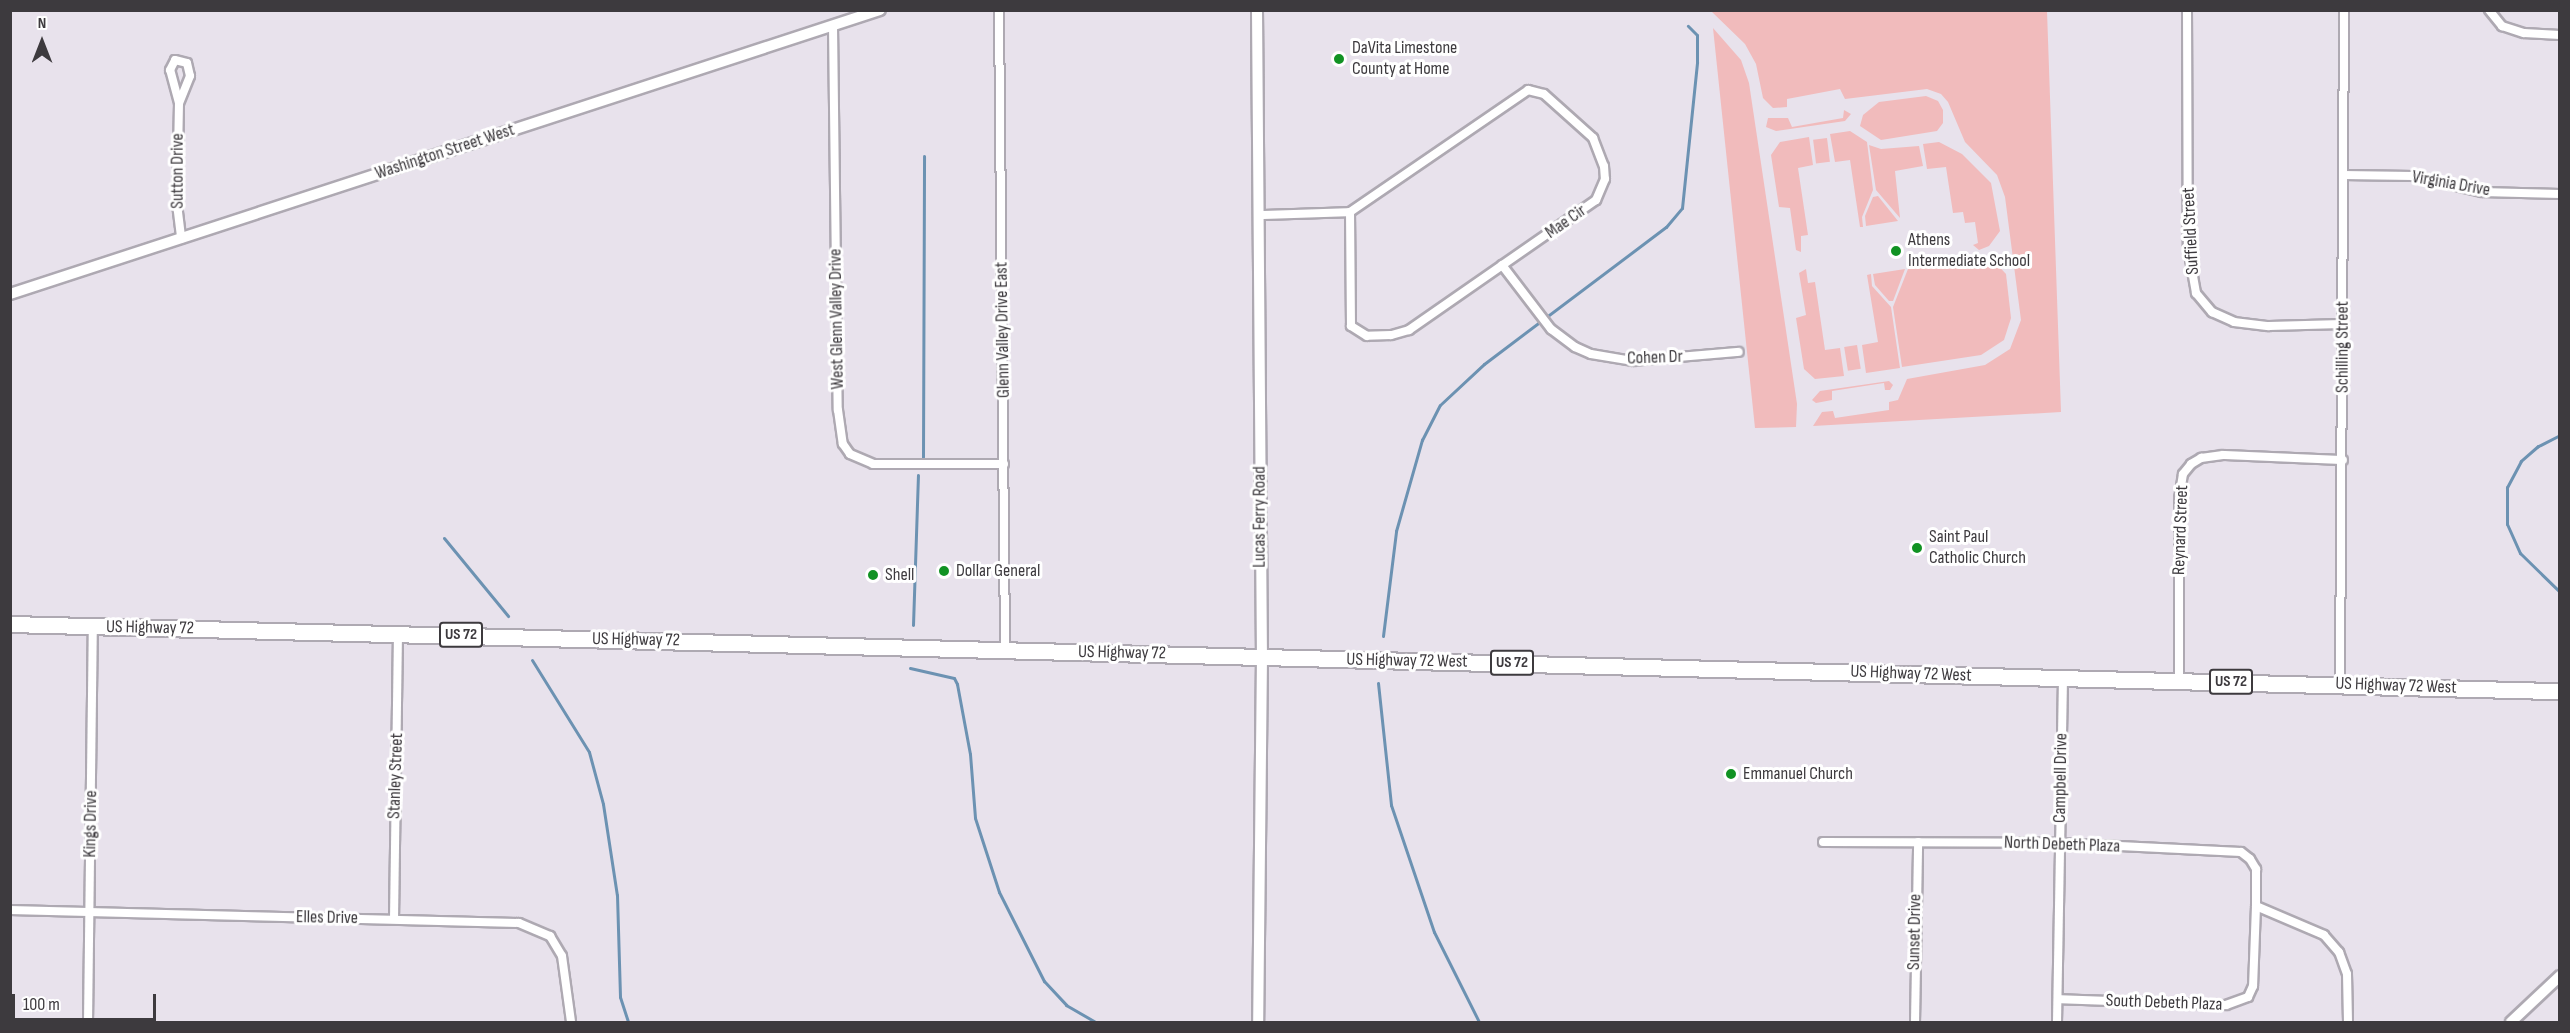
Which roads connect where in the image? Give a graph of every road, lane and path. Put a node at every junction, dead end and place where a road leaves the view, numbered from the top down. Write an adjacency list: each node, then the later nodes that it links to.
1 (880, 10): 7 (street, Washington Street West)
2 (999, 10): 20 (street, Glenn Valley Drive East)
3 (1257, 10): 13 (street, Lucas Ferry Road)
4 (2187, 10): 17 (street, Suffield Street)
5 (2344, 10): 10 (street, Schilling Street)
6 (2489, 10): 8 (street)
7 (833, 26): 14 (street, Washington Street West); 20 (street, West Glenn Valley Drive)
8 (2559, 35)
9 (179, 103): 9 (street, Sutton Drive); 14 (street, Sutton Drive)
10 (2343, 175): 11 (street, Virginia Drive); 17 (street, Schilling Street)
11 (2559, 194)
12 (1350, 212): 13 (street); 15 (street, Mae Cir); 15 (street, Mae Cir)
13 (1260, 215): 25 (street, Lucas Ferry Road)
14 (181, 239): 16 (street, Washington Street West)
15 (1502, 266): 18 (street, Cohen Dr)
16 (10, 294)
17 (2342, 324): 19 (street, Schilling Street)
18 (1739, 352)
19 (2343, 460): 27 (street, Reynard Street); 28 (street, Schilling Street)
20 (1004, 464): 24 (street, Glenn Valley Drive East)
21 (10, 624): 22 (highway, US Highway 72 / US 72)
22 (93, 626): 23 (highway, US Highway 72 / US 72); 35 (street, Kings Drive)
23 (398, 634): 24 (highway, US Highway 72 / US 72); 36 (street, Stanley Street)
24 (1005, 650): 25 (highway, US Highway 72 / US 72)
25 (1262, 656): 26 (highway, US Highway 72 West / US 72); 41 (street, Lucas Ferry Road)
26 (2063, 678): 27 (highway, US Highway 72 West / US 72); 32 (street, Campbell Drive)
27 (2179, 681): 28 (highway, US Highway 72 West / US 72)
28 (2340, 684): 29 (highway, US Highway 72 West / US 72)
29 (2559, 691)
30 (1823, 842): 31 (street, North Debeth Plaza)
31 (1918, 842): 32 (street, North Debeth Plaza); 42 (street, Sunset Drive)
32 (2059, 843): 33 (street, North Debeth Plaza); 38 (street, Campbell Drive)
33 (2256, 906): 38 (street, South Debeth Plaza); 44 (street)
34 (10, 910): 35 (street, Elles Drive)
35 (90, 911): 36 (street, Elles Drive); 39 (street, Kings Drive)
36 (394, 919): 40 (street, Elles Drive)
37 (2559, 976): 45 (street)
38 (2058, 999): 43 (street, Campbell Drive)
39 (88, 1023)
40 (572, 1023)
41 (1258, 1023)
42 (1915, 1023)
43 (2057, 1023)
44 (2348, 1023)
45 (2511, 1023)

